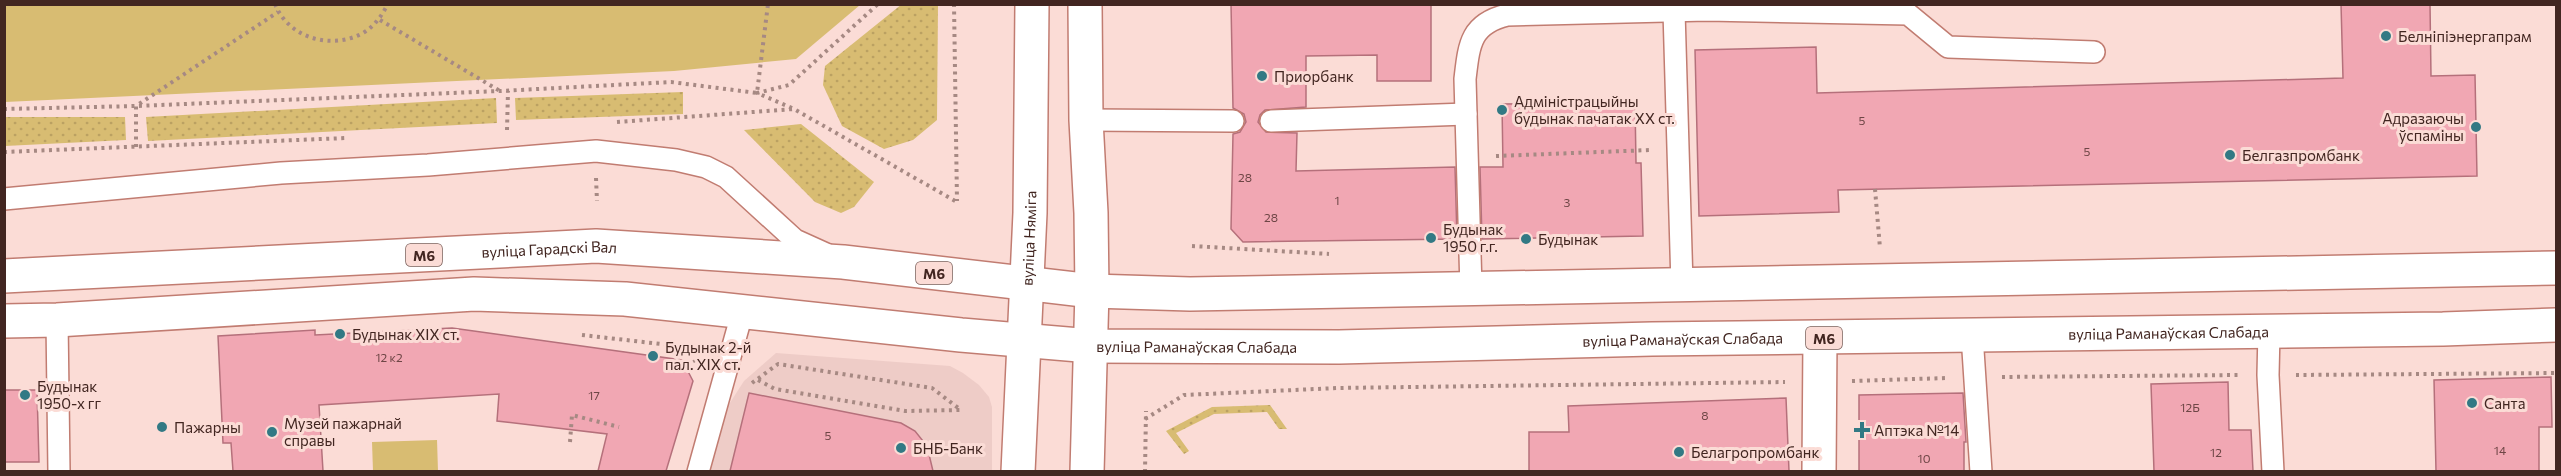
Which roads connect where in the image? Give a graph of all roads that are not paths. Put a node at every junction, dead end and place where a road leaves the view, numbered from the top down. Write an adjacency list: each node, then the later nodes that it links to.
1 (1032, 4): 13 (main road, вуліца Няміга)
2 (1085, 4): 6 (main road)
3 (1674, 11): 4 (lane); 5 (lane); 14 (lane)
4 (2094, 51)
5 (1466, 114): 8 (lane); 15 (lane)
6 (1086, 120): 7 (lane); 16 (main road)
7 (1233, 121)
8 (1271, 121)
9 (4, 199): 10 (lane)
10 (843, 262): 12 (main road, вуліца Гарадскі Вал / М6); 13 (main road, вуліца Гарадскі Вал / М6)
11 (2556, 268): 14 (main road, М6)
12 (4, 276)
13 (1026, 285): 16 (main road, вуліца Гарадскі Вал / М6); 24 (main road, вуліца Няміга)
14 (1682, 285): 15 (main road, М6)
15 (1471, 289): 16 (main road, М6)
16 (1092, 291): 25 (main road)
17 (743, 310): 18 (main road, М6); 24 (main road, М6); 27 (lane)
18 (57, 320): 19 (main road, М6); 26 (lane)
19 (4, 321)
20 (2556, 325): 21 (main road, вуліца Раманаўская Слабада / М6)
21 (2269, 331): 22 (main road, вуліца Раманаўская Слабада / М6); 32 (lane)
22 (1972, 335): 23 (main road, вуліца Раманаўская Слабада / М6); 31 (lane)
23 (1820, 338): 25 (main road, вуліца Раманаўская Слабада / М6); 30 (main road)
24 (1023, 341): 25 (main road, вуліца Раманаўская Слабада / М6); 28 (main road, вуліца Няміга)
25 (1091, 346): 29 (main road)
26 (59, 471)
27 (698, 471)
28 (1018, 471)
29 (1087, 471)
30 (1818, 471)
31 (1981, 471)
32 (2273, 471)

